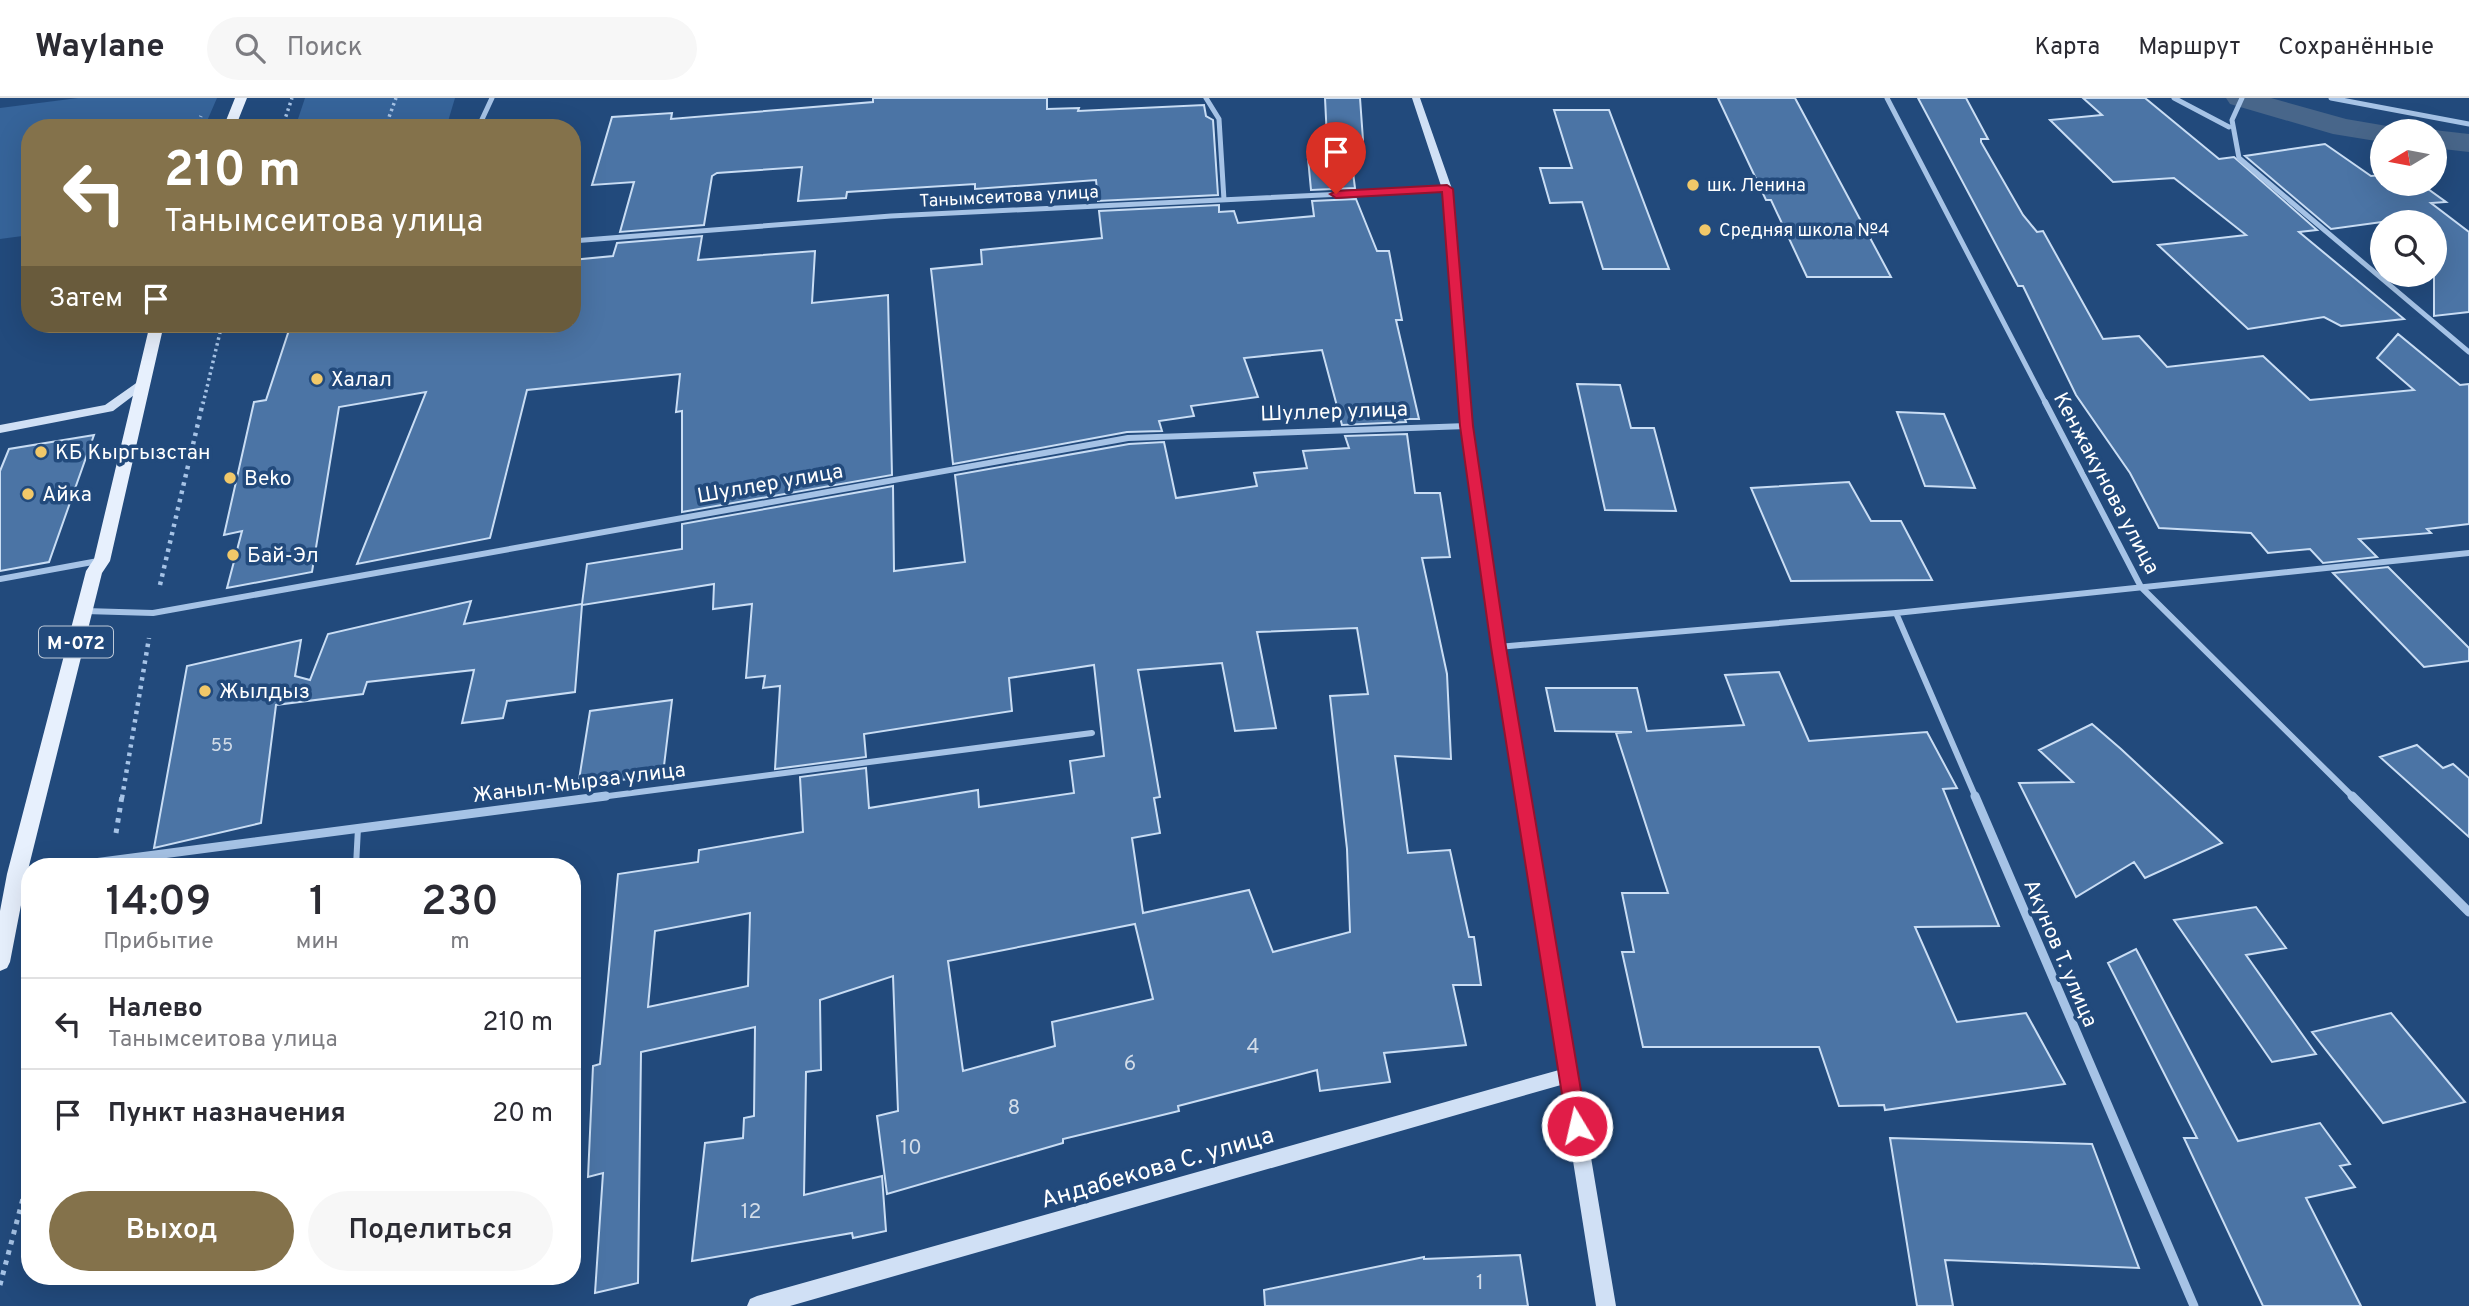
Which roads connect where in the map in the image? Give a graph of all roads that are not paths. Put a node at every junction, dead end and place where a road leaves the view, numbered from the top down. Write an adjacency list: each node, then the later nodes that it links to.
1 (241, 98): 9 (main road)
2 (492, 98): 10 (street)
3 (1206, 98): 14 (street)
4 (1416, 98): 13 (street)
5 (1887, 98): 24 (street, Кенжакунова улица)
6 (2174, 98): 12 (street)
7 (2242, 98): 12 (street)
8 (2331, 98): 11 (street)
9 (233, 119)
10 (482, 119)
11 (2469, 124)
12 (2229, 127): 17 (street)
13 (1447, 189): 14 (street, Танымсеитова улица); 19 (street)
14 (1224, 200): 15 (street, Танымсеитова улица)
15 (581, 240)
16 (155, 333): 18 (main road, М-072)
17 (2469, 352)
18 (142, 383): 20 (street); 22 (main road, М-072)
19 (1467, 426): 25 (street, Шуллер улица); 27 (street)
20 (0, 429)
21 (2469, 552): 24 (street)
22 (102, 561): 23 (street); 25 (main road, М-072)
23 (0, 579)
24 (2141, 587): 26 (street); 34 (street, Кенжакунова улица)
25 (84, 611): 30 (main road, М-072)
26 (1896, 613): 27 (street); 39 (street, Акунов Т. улица)
27 (1498, 647): 36 (street)
28 (1091, 733): 29 (street, Жаныл-Мырза улица)
29 (358, 828): 31 (street, Жаныл-Мырза улица); 32 (lane)
30 (27, 858)
31 (131, 858)
32 (356, 858)
33 (21, 884): 35 (main road, М-072)
34 (2469, 912)
35 (0, 962)
36 (1569, 1074): 37 (street, Андабекова С. улица); 38 (street)
37 (757, 1306)
38 (1606, 1306)
39 (2194, 1306)

